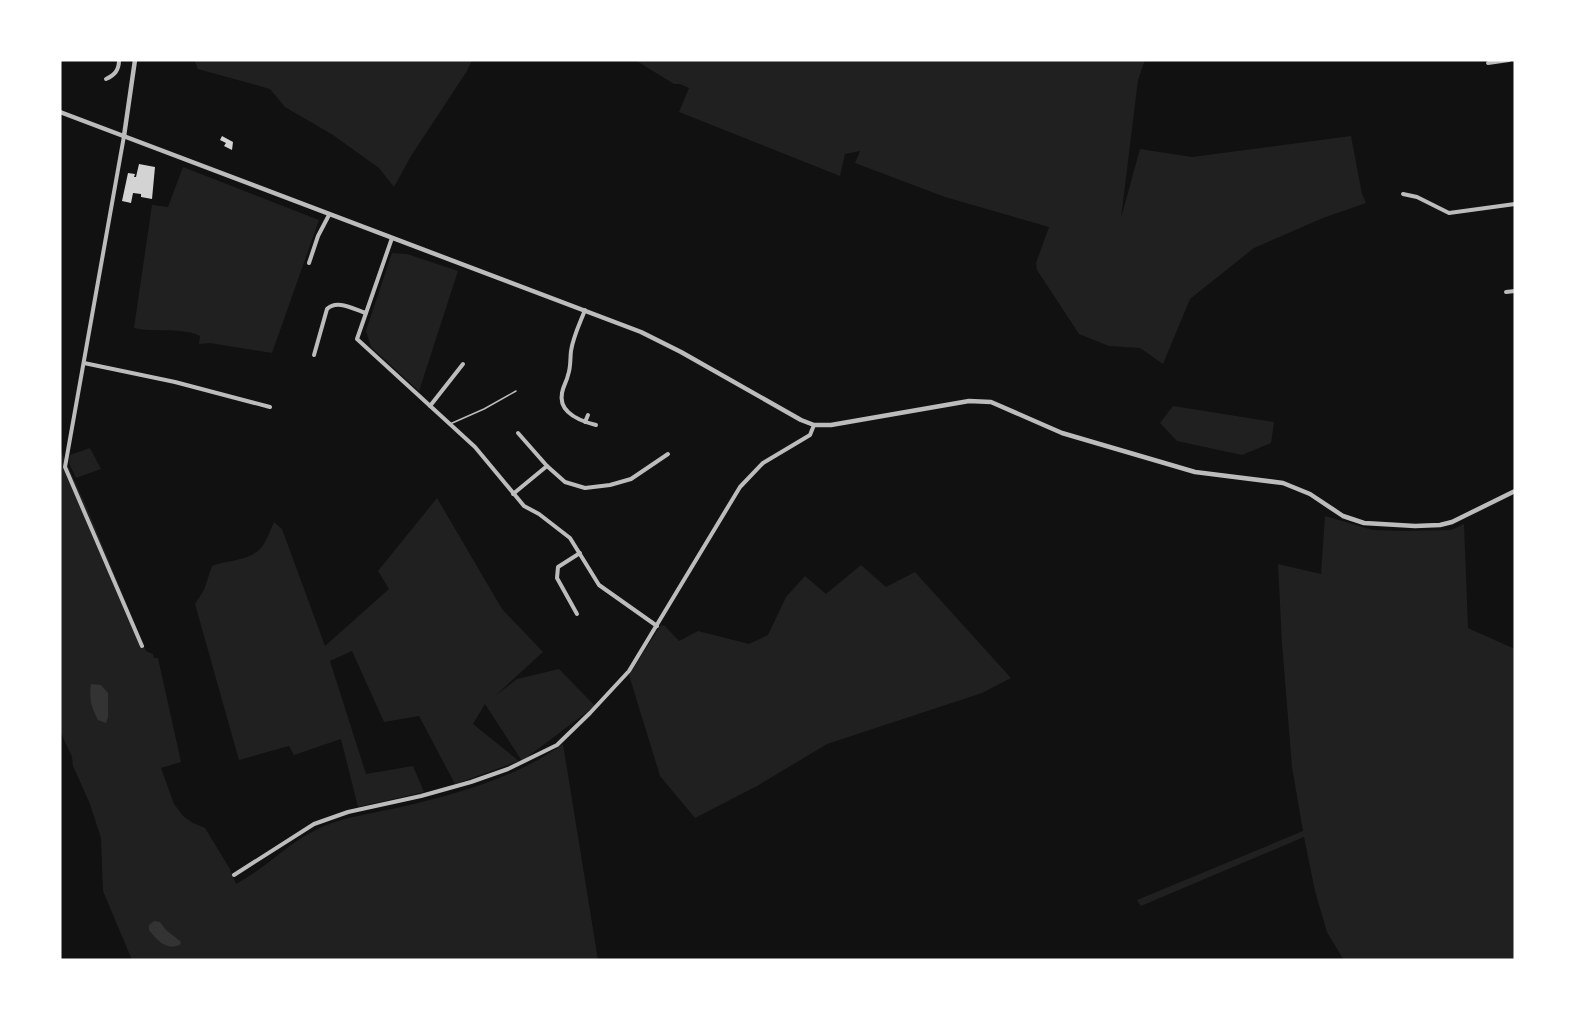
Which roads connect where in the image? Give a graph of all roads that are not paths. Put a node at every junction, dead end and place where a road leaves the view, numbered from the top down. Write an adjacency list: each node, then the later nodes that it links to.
1 (119, 60): 5 (street)
2 (135, 60): 7 (street)
3 (1509, 60): 4 (street)
4 (1488, 63)
5 (106, 79)
6 (60, 112): 7 (street)
7 (124, 136): 10 (street); 18 (street)
8 (1403, 194): 9 (street)
9 (1515, 204)
10 (329, 215): 11 (street); 12 (street)
11 (392, 238): 15 (street); 16 (street)
12 (309, 263)
13 (1515, 291): 14 (street)
14 (1506, 292)
15 (585, 310): 24 (street); 27 (street)
16 (366, 313): 17 (street); 21 (street)
17 (314, 355)
18 (84, 363): 22 (street); 36 (street)
19 (464, 364): 21 (street)
20 (516, 391): 25 (lane)
21 (430, 406): 25 (street)
22 (270, 407)
23 (588, 415): 24 (street)
24 (585, 422): 26 (street)
25 (449, 424): 32 (street)
26 (596, 424)
27 (814, 425): 31 (street); 35 (street)
28 (518, 433): 30 (street)
29 (668, 454): 30 (street)
30 (547, 466): 32 (street)
31 (1515, 491)
32 (513, 494): 33 (street)
33 (580, 553): 34 (street); 35 (street)
34 (577, 614)
35 (657, 626): 37 (street)
36 (142, 646)
37 (234, 875)

